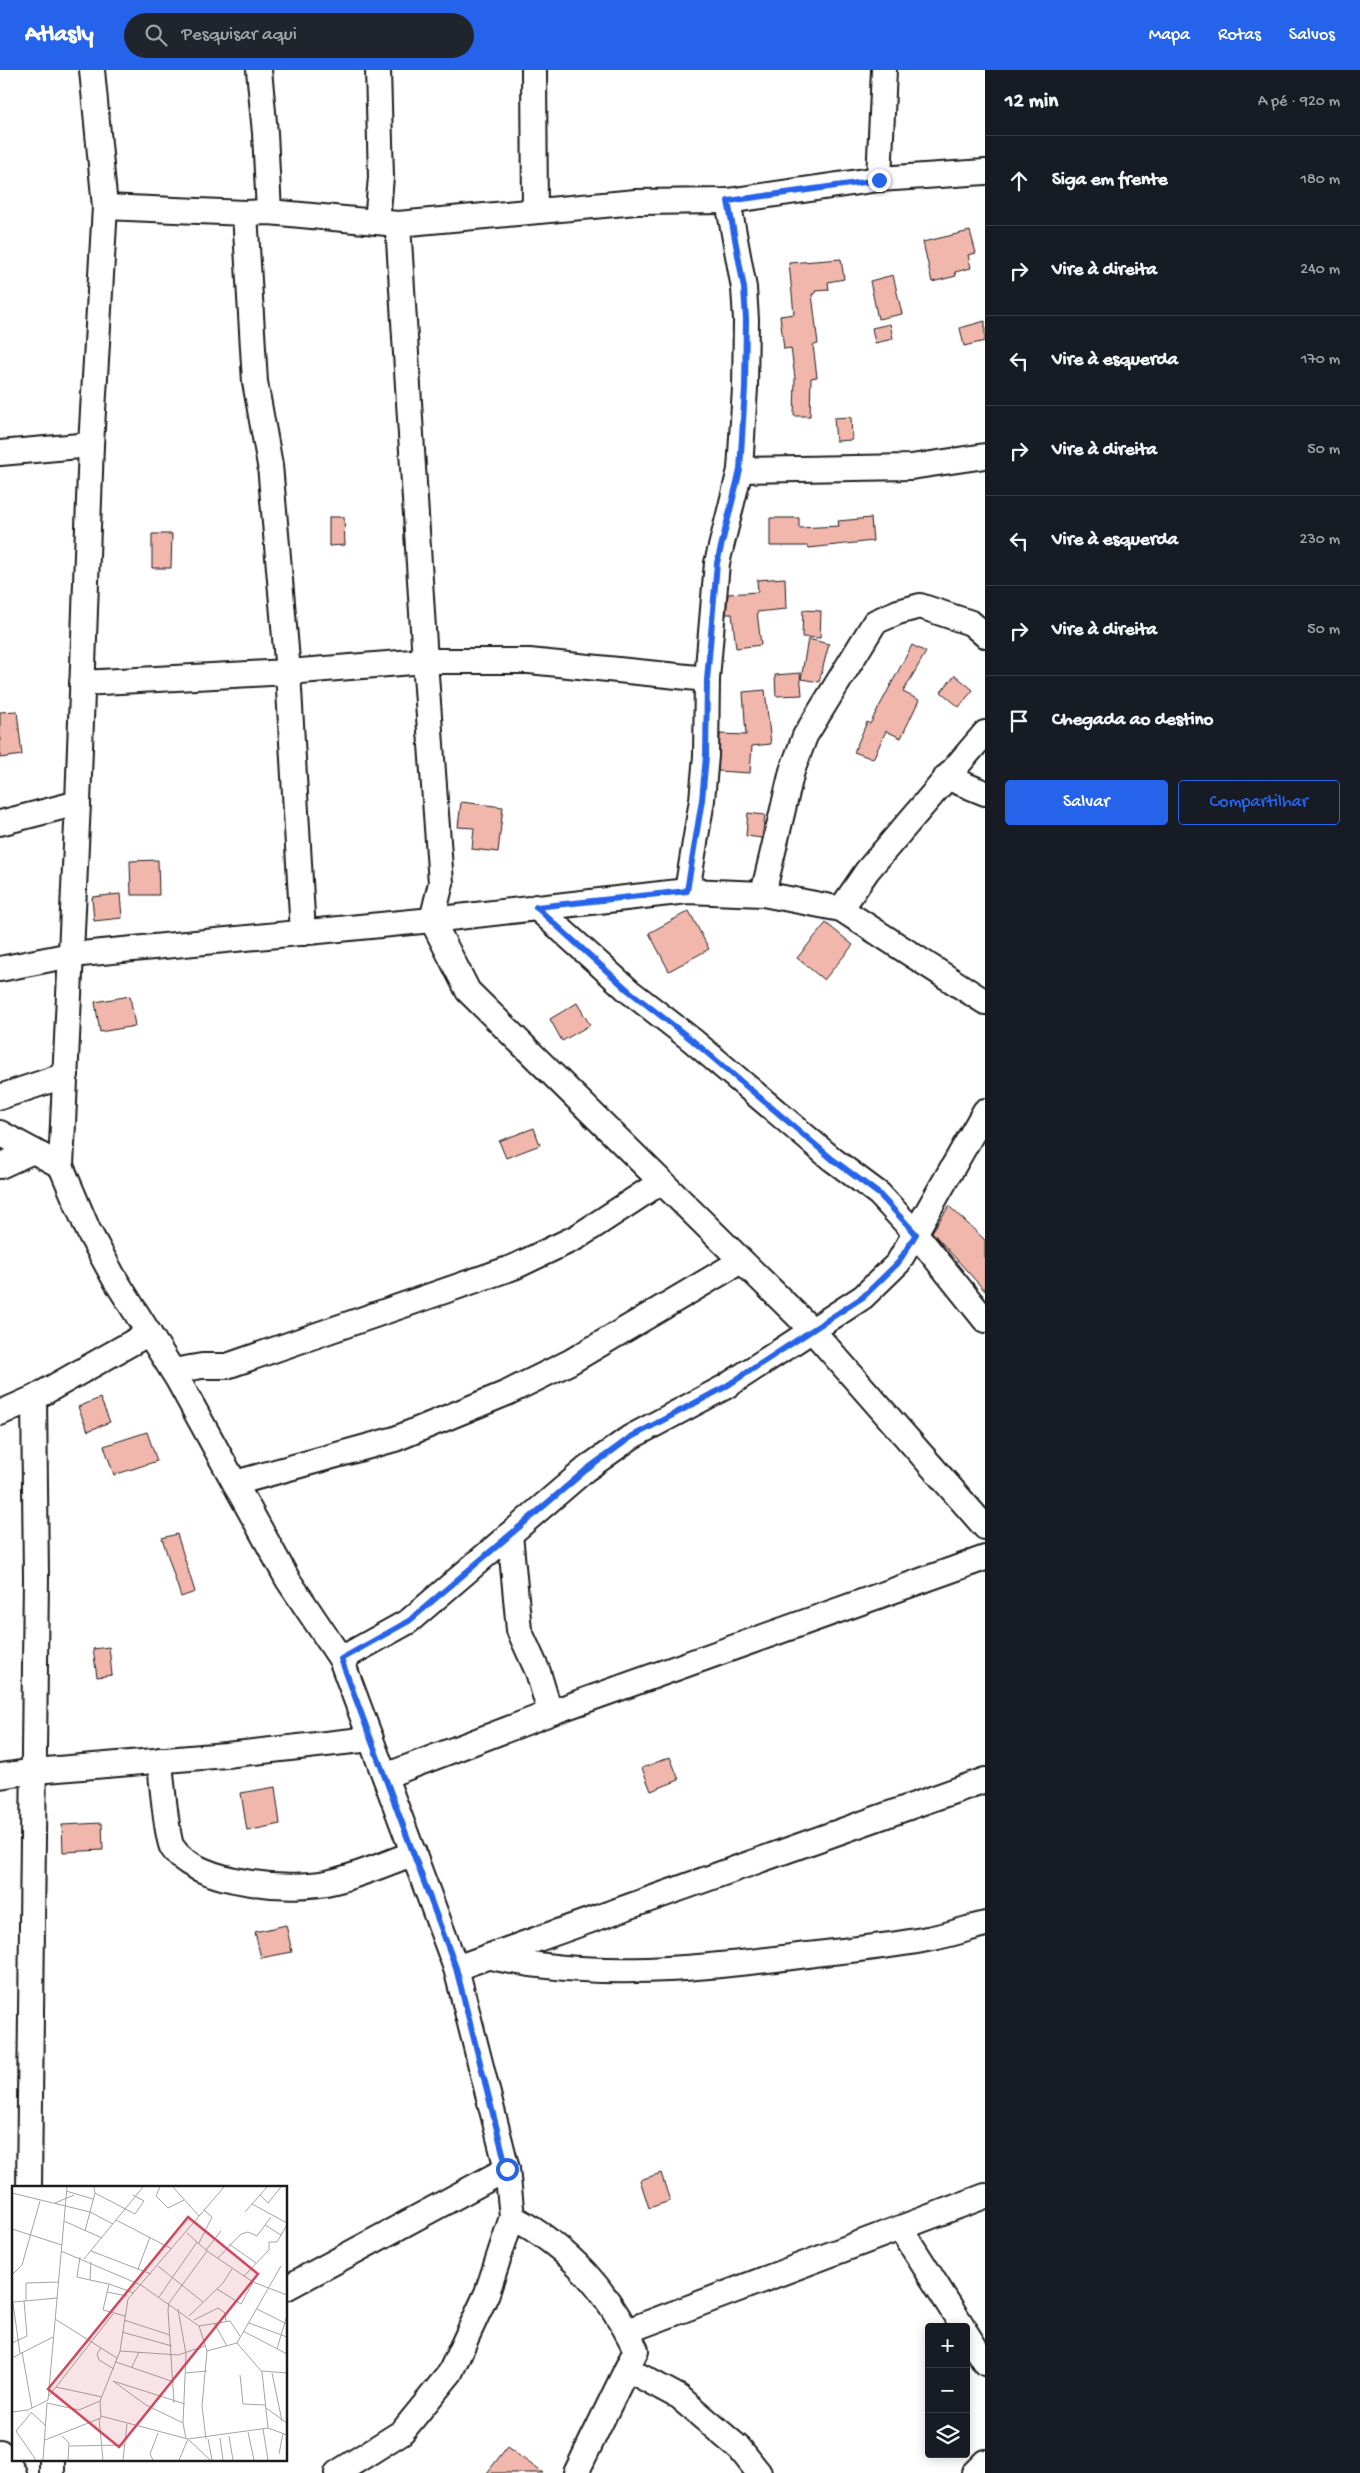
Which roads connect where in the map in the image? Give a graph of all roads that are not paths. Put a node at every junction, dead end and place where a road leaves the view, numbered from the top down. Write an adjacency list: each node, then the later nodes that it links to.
1 (92, 70): 9 (street)
2 (259, 70): 11 (street)
3 (378, 70): 13 (street)
4 (534, 70): 10 (street)
5 (884, 70): 7 (street)
6 (985, 172): 7 (street)
7 (879, 180): 8 (street)
8 (728, 201): 10 (street); 17 (street)
9 (105, 207): 12 (street); 14 (street)
10 (535, 211): 13 (street)
11 (269, 212): 12 (street); 13 (street)
12 (245, 213): 20 (street)
13 (388, 223): 19 (street)
14 (91, 445): 15 (street); 22 (street)
15 (0, 453)
16 (985, 456): 17 (street)
17 (740, 470): 21 (street)
18 (985, 635): 29 (street)
19 (425, 661): 20 (street); 21 (street); 32 (street)
20 (288, 672): 22 (street); 33 (street)
21 (707, 680): 28 (street)
22 (82, 683): 26 (street)
23 (985, 734): 24 (street)
24 (946, 777): 25 (street); 31 (street)
25 (985, 793)
26 (78, 803): 27 (street); 34 (street)
27 (0, 823)
28 (687, 891): 29 (street); 30 (street)
29 (762, 894): 31 (street)
30 (536, 907): 32 (street); 45 (street)
31 (841, 908): 36 (street)
32 (432, 920): 33 (street); 44 (street)
33 (303, 933): 34 (street)
34 (71, 955): 35 (street); 37 (street)
35 (0, 969)
36 (985, 1002)
37 (66, 1075): 38 (street); 43 (street)
38 (0, 1097)
39 (985, 1111): 45 (street)
40 (0, 1133): 41 (street)
41 (33, 1151): 42 (street); 43 (street)
42 (0, 1166)
43 (61, 1166): 49 (street)
44 (661, 1182): 46 (street); 50 (street)
45 (916, 1234): 47 (street); 48 (street)
46 (741, 1261): 48 (street); 53 (street)
47 (985, 1320)
48 (812, 1330): 54 (street); 55 (street)
49 (149, 1333): 50 (street); 51 (street)
50 (173, 1371): 53 (street)
51 (34, 1398): 52 (street); 61 (street)
52 (0, 1413)
53 (235, 1483): 57 (street)
54 (985, 1527)
55 (510, 1534): 57 (street); 58 (street)
56 (985, 1558): 58 (street)
57 (341, 1659): 59 (street)
58 (550, 1712): 63 (street)
59 (371, 1739): 60 (street); 63 (street)
60 (160, 1760): 61 (street); 65 (street)
61 (34, 1771): 62 (street); 70 (street)
62 (0, 1776)
63 (385, 1776): 65 (street)
64 (985, 1780): 67 (street)
65 (414, 1853): 68 (street)
66 (985, 1924): 67 (street)
67 (491, 1957): 68 (street)
68 (456, 1968): 69 (street)
69 (507, 2169): 72 (street); 74 (street)
70 (29, 2186)
71 (985, 2196): 73 (street)
72 (512, 2217): 76 (street); 85 (street)
73 (902, 2229): 75 (street); 76 (street)
74 (288, 2287)
75 (960, 2323)
76 (627, 2331): 79 (street)
77 (970, 2339): 78 (street)
78 (985, 2363)
79 (627, 2370): 86 (street); 87 (street)
80 (0, 2452): 83 (street)
81 (52, 2460): 84 (street)
82 (985, 2462): 88 (street)
83 (14, 2473)
84 (52, 2473)
85 (337, 2473)
86 (576, 2473)
87 (759, 2473)
88 (974, 2473)

